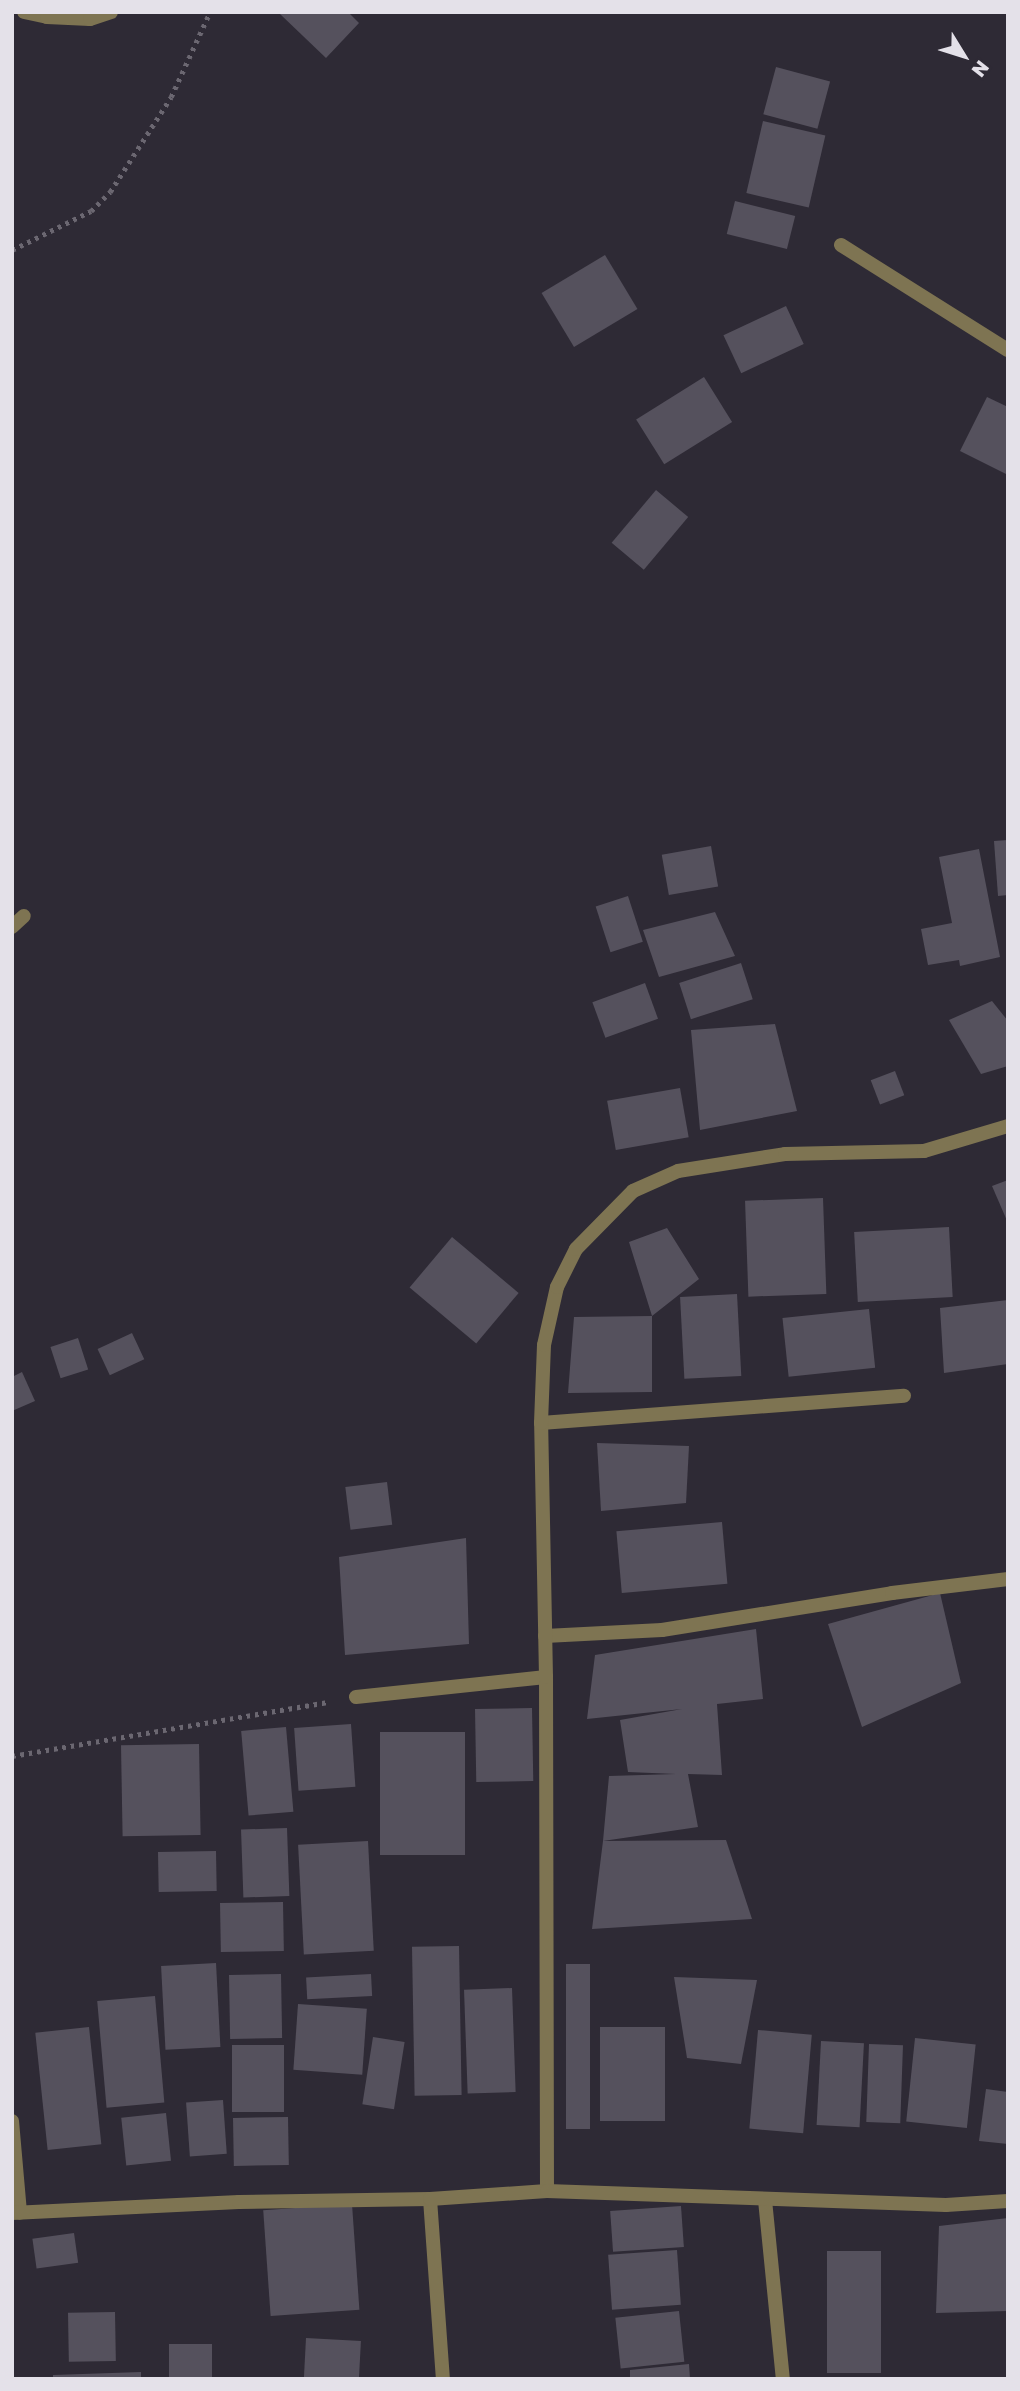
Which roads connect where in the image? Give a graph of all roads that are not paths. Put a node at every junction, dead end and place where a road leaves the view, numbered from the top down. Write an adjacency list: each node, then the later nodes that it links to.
1 (24, 12): 2 (street)
2 (111, 12)
3 (841, 245): 4 (street)
4 (1008, 350)
5 (24, 916): 6 (street)
6 (12, 927)
7 (1008, 1126): 9 (street)
8 (904, 1396): 9 (street)
9 (541, 1423): 11 (street)
10 (1008, 1579): 11 (street)
11 (545, 1636): 12 (street)
12 (547, 1677): 13 (street); 15 (street)
13 (356, 1697)
14 (12, 2121): 19 (street)
15 (547, 2191): 16 (street); 17 (street)
16 (430, 2199): 19 (street); 20 (street)
17 (765, 2200): 18 (street); 21 (street)
18 (1008, 2201)
19 (16, 2213)
20 (443, 2379)
21 (783, 2379)

